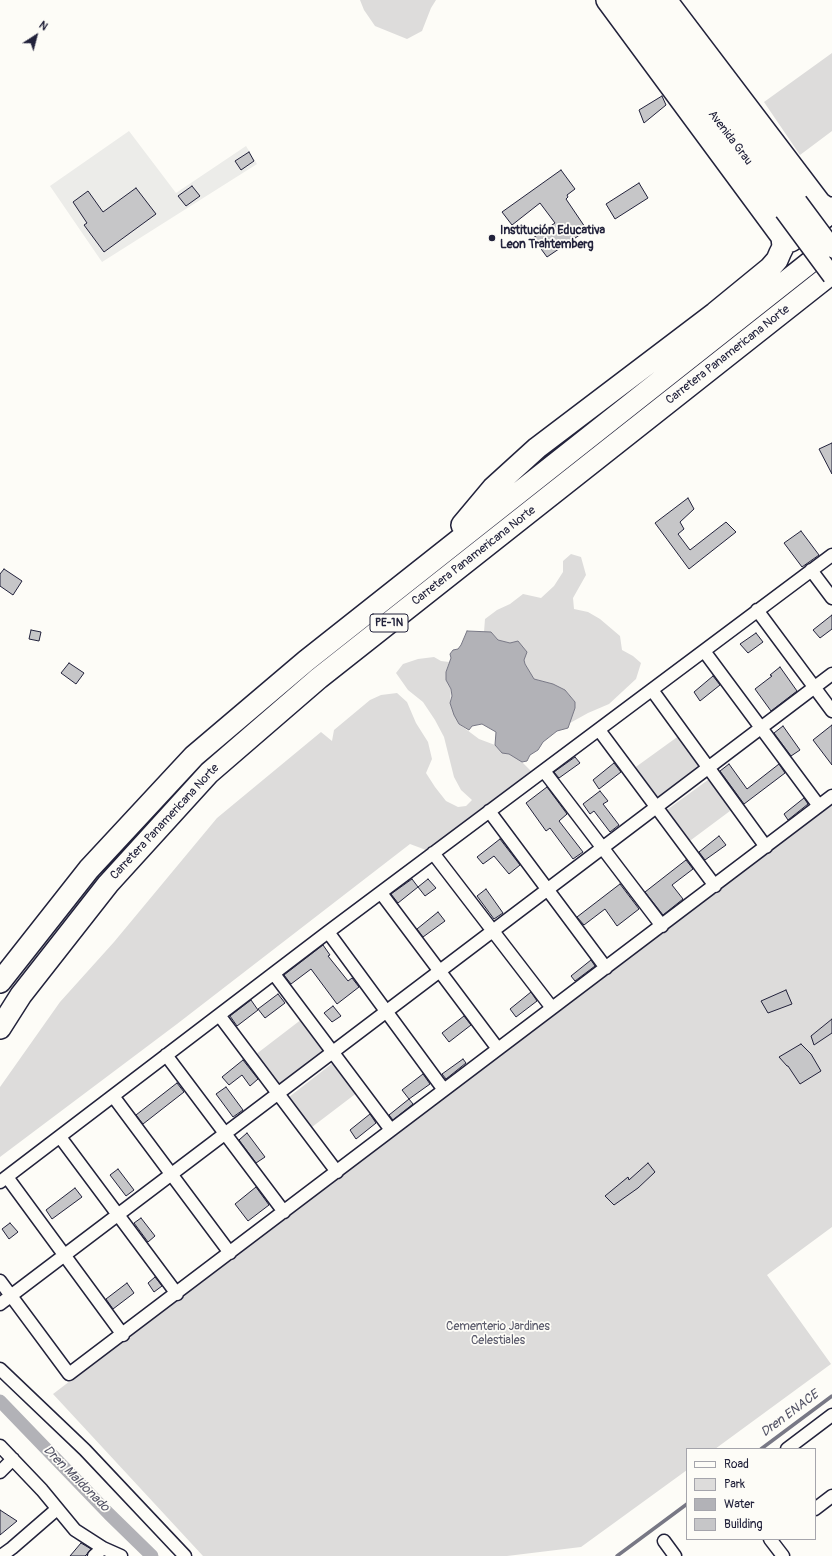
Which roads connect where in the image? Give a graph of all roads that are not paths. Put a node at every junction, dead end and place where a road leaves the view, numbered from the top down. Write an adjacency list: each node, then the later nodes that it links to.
1 (606, 0): 7 (highway)
2 (626, 0): 5 (main road, Avenida Grau)
3 (645, 0): 5 (main road, Avenida Grau)
4 (666, 0): 6 (highway)
5 (791, 206): 8 (main road, Avenida Grau, bridge); 9 (main road, Avenida Grau, bridge)
6 (830, 208): 7 (highway)
7 (782, 236): 11 (highway)
8 (832, 246): 11 (highway, Carretera Panamericana Norte / PE-1N)
9 (832, 275): 44 (highway, Carretera Panamericana Norte / PE-1N)
10 (832, 555): 12 (street)
11 (431, 561): 40 (highway, Carretera Panamericana Norte / PE-1N)
12 (811, 570): 13 (street); 14 (street)
13 (832, 598)
14 (757, 610): 15 (street); 17 (street)
15 (704, 651): 18 (street); 20 (street)
16 (832, 674): 17 (street)
17 (814, 688): 19 (street); 20 (street)
18 (652, 690): 21 (street); 22 (street)
19 (832, 711)
20 (761, 728): 22 (street); 25 (street)
21 (599, 730): 23 (street); 26 (street)
22 (708, 768): 26 (street); 28 (street)
23 (544, 770): 27 (street); 29 (street)
24 (832, 796): 25 (street)
25 (819, 806): 28 (street)
26 (656, 807): 29 (street); 31 (street)
27 (489, 811): 30 (street); 32 (street)
28 (766, 847): 31 (street)
29 (603, 848): 32 (street); 34 (street)
30 (433, 853): 33 (street); 35 (street)
31 (715, 886): 34 (street)
32 (548, 890): 35 (street); 37 (street)
33 (380, 893): 36 (street); 38 (street)
34 (662, 926): 37 (street)
35 (493, 931): 38 (street); 41 (street)
36 (328, 932): 39 (street); 42 (street)
37 (606, 968): 41 (street)
38 (440, 971): 42 (street); 45 (street)
39 (274, 974): 43 (street); 46 (street)
40 (0, 982)
41 (552, 1008): 45 (street)
42 (386, 1012): 46 (street); 48 (street)
43 (219, 1015): 47 (street); 49 (street)
44 (0, 1028)
45 (498, 1049): 48 (street)
46 (333, 1052): 49 (street); 51 (street)
47 (166, 1056): 50 (street); 52 (street)
48 (444, 1090): 51 (street)
49 (278, 1094): 52 (street); 54 (street)
50 (113, 1096): 53 (street); 55 (street)
51 (391, 1130): 54 (street)
52 (225, 1134): 55 (street); 57 (street)
53 (60, 1137): 56 (street); 58 (street)
54 (337, 1172): 57 (street)
55 (172, 1174): 58 (street); 59 (street)
56 (4, 1179): 60 (street)
57 (284, 1212): 59 (street)
58 (118, 1215): 60 (street); 62 (street)
59 (230, 1253): 62 (street)
60 (65, 1255): 63 (street); 65 (street)
61 (0, 1281): 63 (street)
62 (177, 1294): 65 (street)
63 (11, 1296): 64 (street); 65 (street)
64 (0, 1304)
65 (123, 1335)
66 (0, 1369): 81 (street)
67 (832, 1415): 69 (street)
68 (0, 1446): 70 (street)
69 (788, 1448)
70 (13, 1459): 71 (street); 74 (street)
71 (0, 1472)
72 (832, 1496): 73 (street)
73 (816, 1508)
74 (57, 1509): 77 (street); 78 (street)
75 (772, 1540): 83 (street)
76 (664, 1541): 82 (street)
77 (103, 1548): 79 (street); 80 (street)
78 (1, 1556)
79 (94, 1556)
80 (121, 1556)
81 (185, 1556)
82 (675, 1556)
83 (783, 1556)

